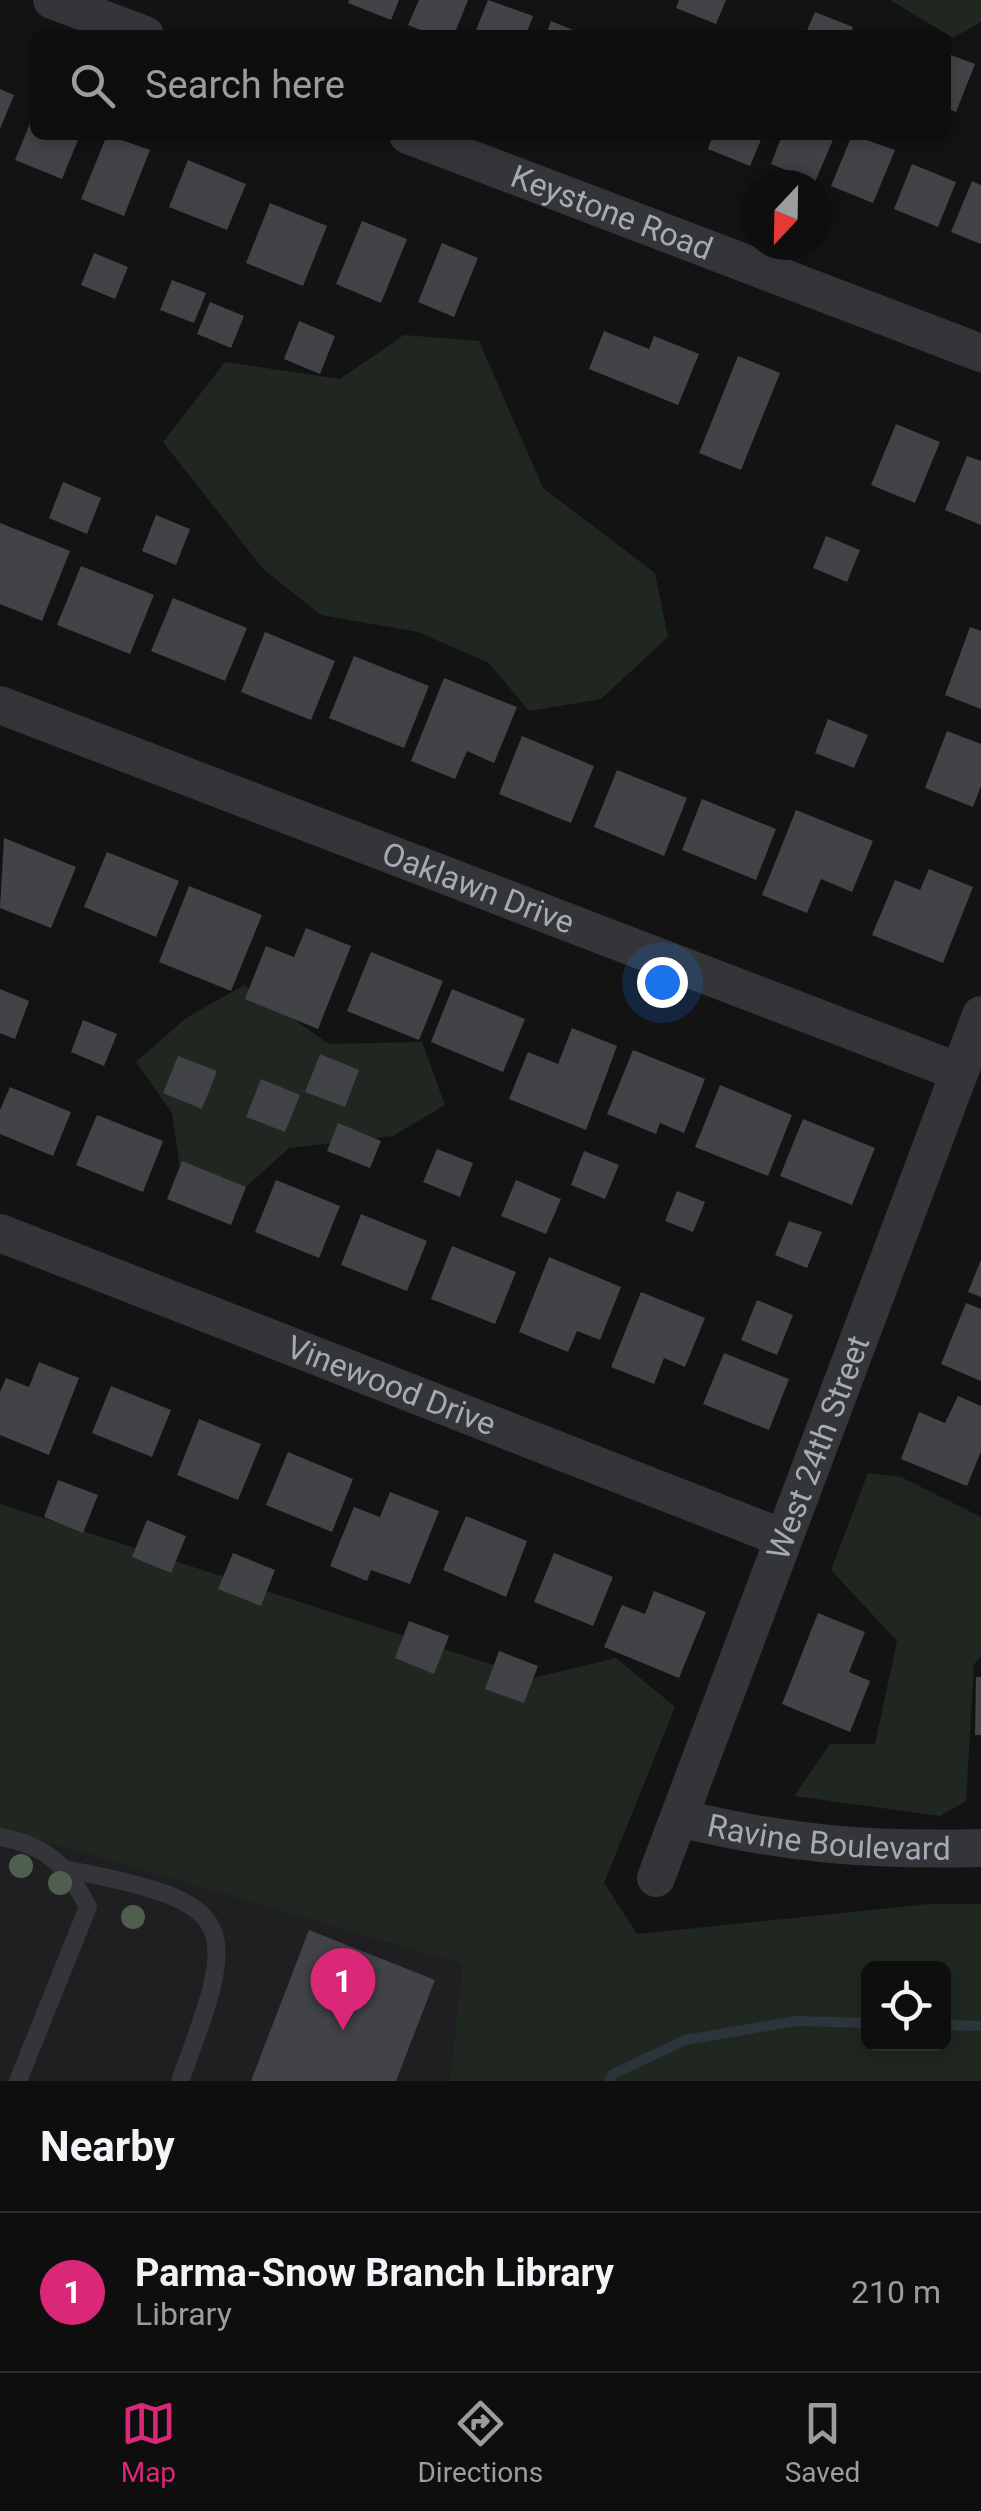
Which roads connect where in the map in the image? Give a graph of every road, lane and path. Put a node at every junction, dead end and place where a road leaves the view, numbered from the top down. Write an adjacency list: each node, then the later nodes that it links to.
1 (52, 0): 2 (street)
2 (131, 30)
3 (421, 140): 4 (street, Keystone Road)
4 (981, 352)
5 (0, 705): 7 (street, Oaklawn Drive)
6 (981, 1015): 7 (street, West 24th Street)
7 (959, 1072): 9 (street, West 24th Street)
8 (0, 1233): 9 (street, Vinewood Drive)
9 (783, 1538): 10 (street, West 24th Street)
10 (678, 1818): 12 (street, Ravine Boulevard); 14 (street, West 24th Street)
11 (1, 1840): 13 (lane)
12 (981, 1848)
13 (69, 1870): 15 (lane); 16 (lane)
14 (656, 1878)
15 (18, 2081)
16 (180, 2081)

